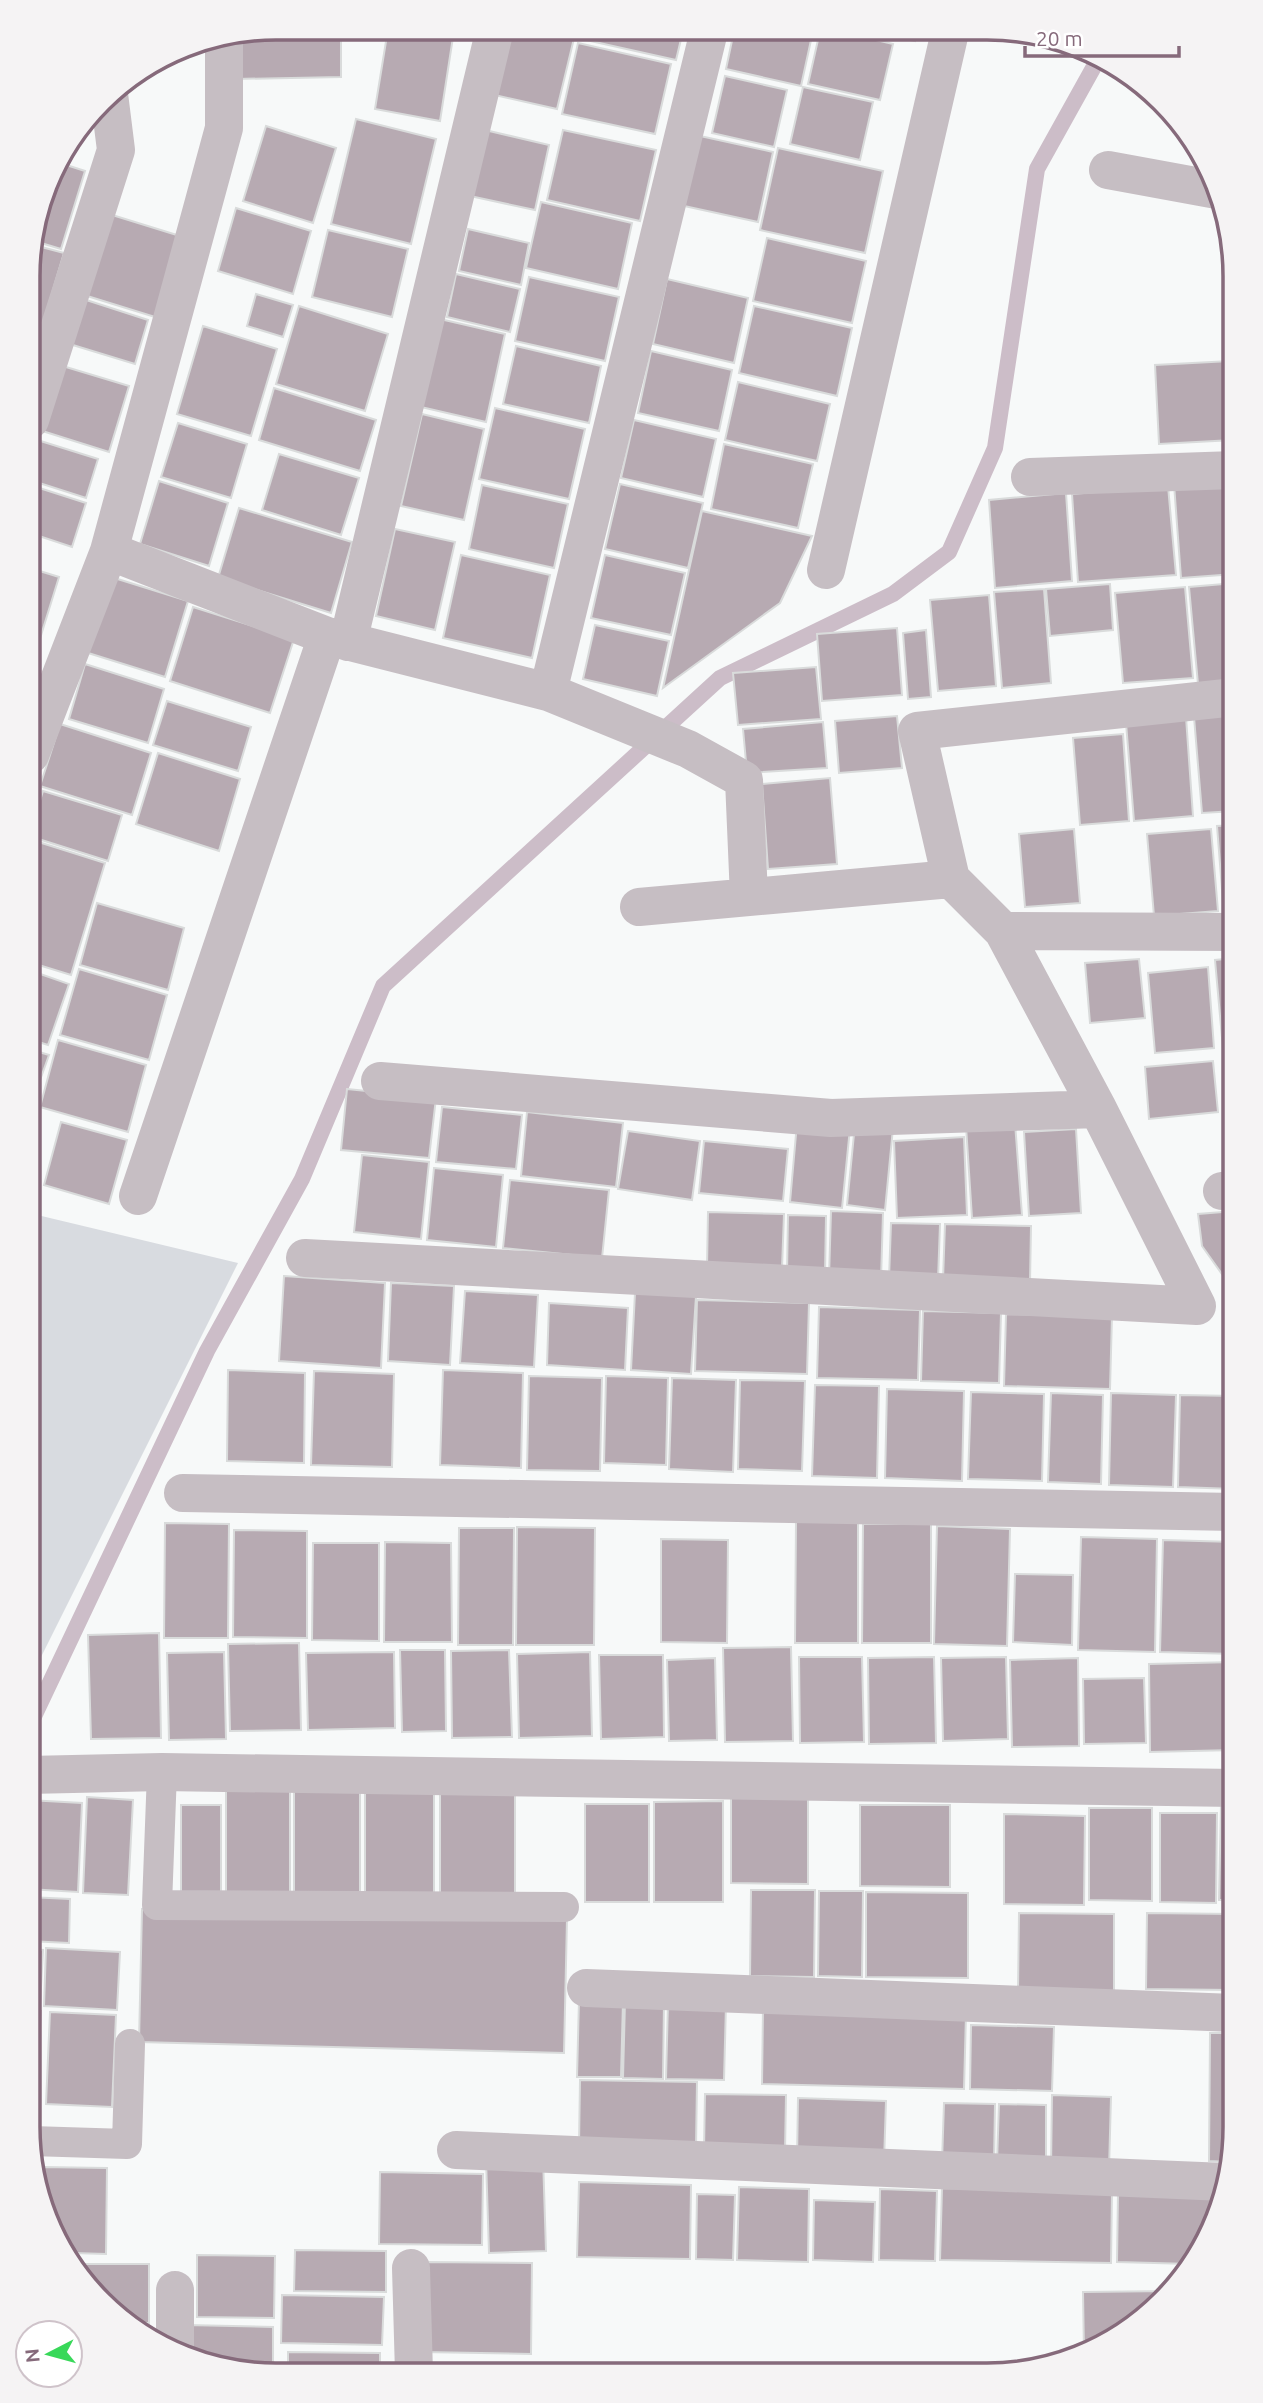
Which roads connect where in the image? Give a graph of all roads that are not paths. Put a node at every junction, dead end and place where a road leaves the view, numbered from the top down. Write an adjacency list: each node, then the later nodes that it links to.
1 (492, 40): 13 (street)
2 (707, 40): 14 (street)
3 (948, 40): 12 (street)
4 (224, 47): 11 (street)
5 (111, 109): 8 (street)
6 (1108, 170): 7 (street)
7 (1204, 188)
8 (40, 389)
9 (1223, 470): 10 (street)
10 (1030, 477)
11 (109, 551): 13 (street); 16 (street)
12 (826, 570)
13 (338, 639): 14 (street); 24 (street)
14 (548, 692): 18 (street)
15 (1223, 698): 17 (street)
16 (40, 729)
17 (951, 879): 18 (street); 20 (street)
18 (749, 897): 19 (street)
19 (639, 907)
20 (1003, 932): 21 (street); 23 (street)
21 (1223, 932)
22 (380, 1081): 23 (street)
23 (1098, 1109): 25 (street)
24 (138, 1196)
25 (305, 1258)
26 (183, 1493): 27 (street)
27 (1222, 1512)
28 (162, 1772): 29 (street); 30 (street); 31 (lane)
29 (40, 1775)
30 (1222, 1788)
31 (564, 1907)
32 (586, 1988): 33 (street)
33 (1222, 2013)
34 (130, 2044): 35 (lane)
35 (41, 2141)
36 (456, 2150): 37 (street)
37 (1215, 2182)
38 (411, 2268): 41 (street)
39 (175, 2290): 40 (street)
40 (175, 2340)
41 (414, 2363)

